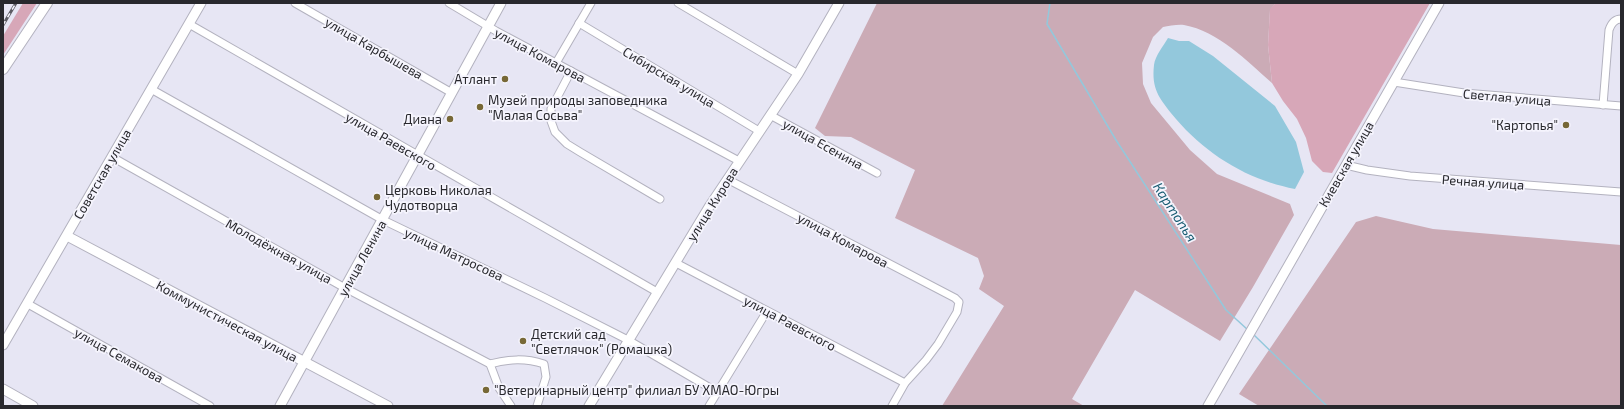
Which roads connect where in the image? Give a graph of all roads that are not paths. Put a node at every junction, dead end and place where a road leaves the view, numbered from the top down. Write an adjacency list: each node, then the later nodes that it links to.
1 (47, 3): 15 (main road)
2 (201, 3): 12 (street, Советская улица)
3 (295, 3): 20 (street, улица Карбышева)
4 (448, 3): 13 (street, улица Комарова)
5 (501, 3): 13 (street, улица Ленина)
6 (591, 3): 11 (street)
7 (678, 3): 17 (street)
8 (839, 3): 17 (street, улица Кирова)
9 (1439, 3): 18 (street, Киевская улица)
10 (1621, 19): 21 (street)
11 (579, 23): 14 (street); 24 (street, Сибирская улица)
12 (188, 24): 19 (street, Советская улица); 25 (street, улица Раевского)
13 (488, 26): 14 (street, улица Комарова); 20 (street, улица Ленина)
14 (556, 63): 16 (street, улица Комарова)
15 (3, 69)
16 (571, 71): 27 (street, улица Комарова); 32 (street)
17 (798, 74): 23 (street, улица Кирова)
18 (1394, 82): 21 (street, Светлая улица); 28 (street, Киевская улица)
19 (151, 89): 26 (street, Советская улица); 33 (street, улица Матросова)
20 (452, 93): 25 (street, улица Ленина)
21 (1603, 105): 22 (street, Светлая улица)
22 (1621, 106)
23 (770, 115): 24 (street, улица Кирова); 29 (street, улица Есенина)
24 (759, 131): 27 (street, улица Кирова)
25 (418, 156): 33 (street, улица Ленина); 37 (street, улица Раевского)
26 (112, 157): 34 (street, Советская улица); 36 (street, Молодёжная улица)
27 (739, 161): 30 (street, улица Кирова)
28 (1346, 165): 31 (street, Речная улица); 56 (street, Киевская улица)
29 (877, 173)
30 (727, 179): 35 (street, улица Кирова); 44 (street, улица Комарова)
31 (1621, 192)
32 (660, 199)
33 (383, 220): 36 (street, улица Ленина); 40 (street, улица Матросова)
34 (67, 236): 38 (street, Советская улица); 42 (street, Коммунистическая улица)
35 (676, 263): 37 (street, улица Кирова); 39 (street, улица Раевского)
36 (345, 288): 42 (street, улица Ленина); 43 (street, Молодёжная улица)
37 (657, 292): 40 (street, улица Кирова)
38 (28, 304): 41 (street, Советская улица); 48 (street, улица Семакова)
39 (767, 311): 44 (street, улица Раевского); 46 (street)
40 (628, 340): 46 (street, улица Матросова); 53 (street, улица Кирова)
41 (3, 345)
42 (304, 363): 49 (street, улица Ленина); 50 (street, Коммунистическая улица)
43 (490, 364): 51 (street); 52 (street)
44 (905, 383): 55 (street)
45 (3, 388): 47 (street)
46 (717, 392): 54 (street)
47 (33, 406)
48 (210, 406)
49 (280, 406)
50 (388, 406)
51 (511, 406)
52 (537, 406)
53 (589, 406)
54 (709, 406)
55 (892, 406)
56 (1208, 406)

